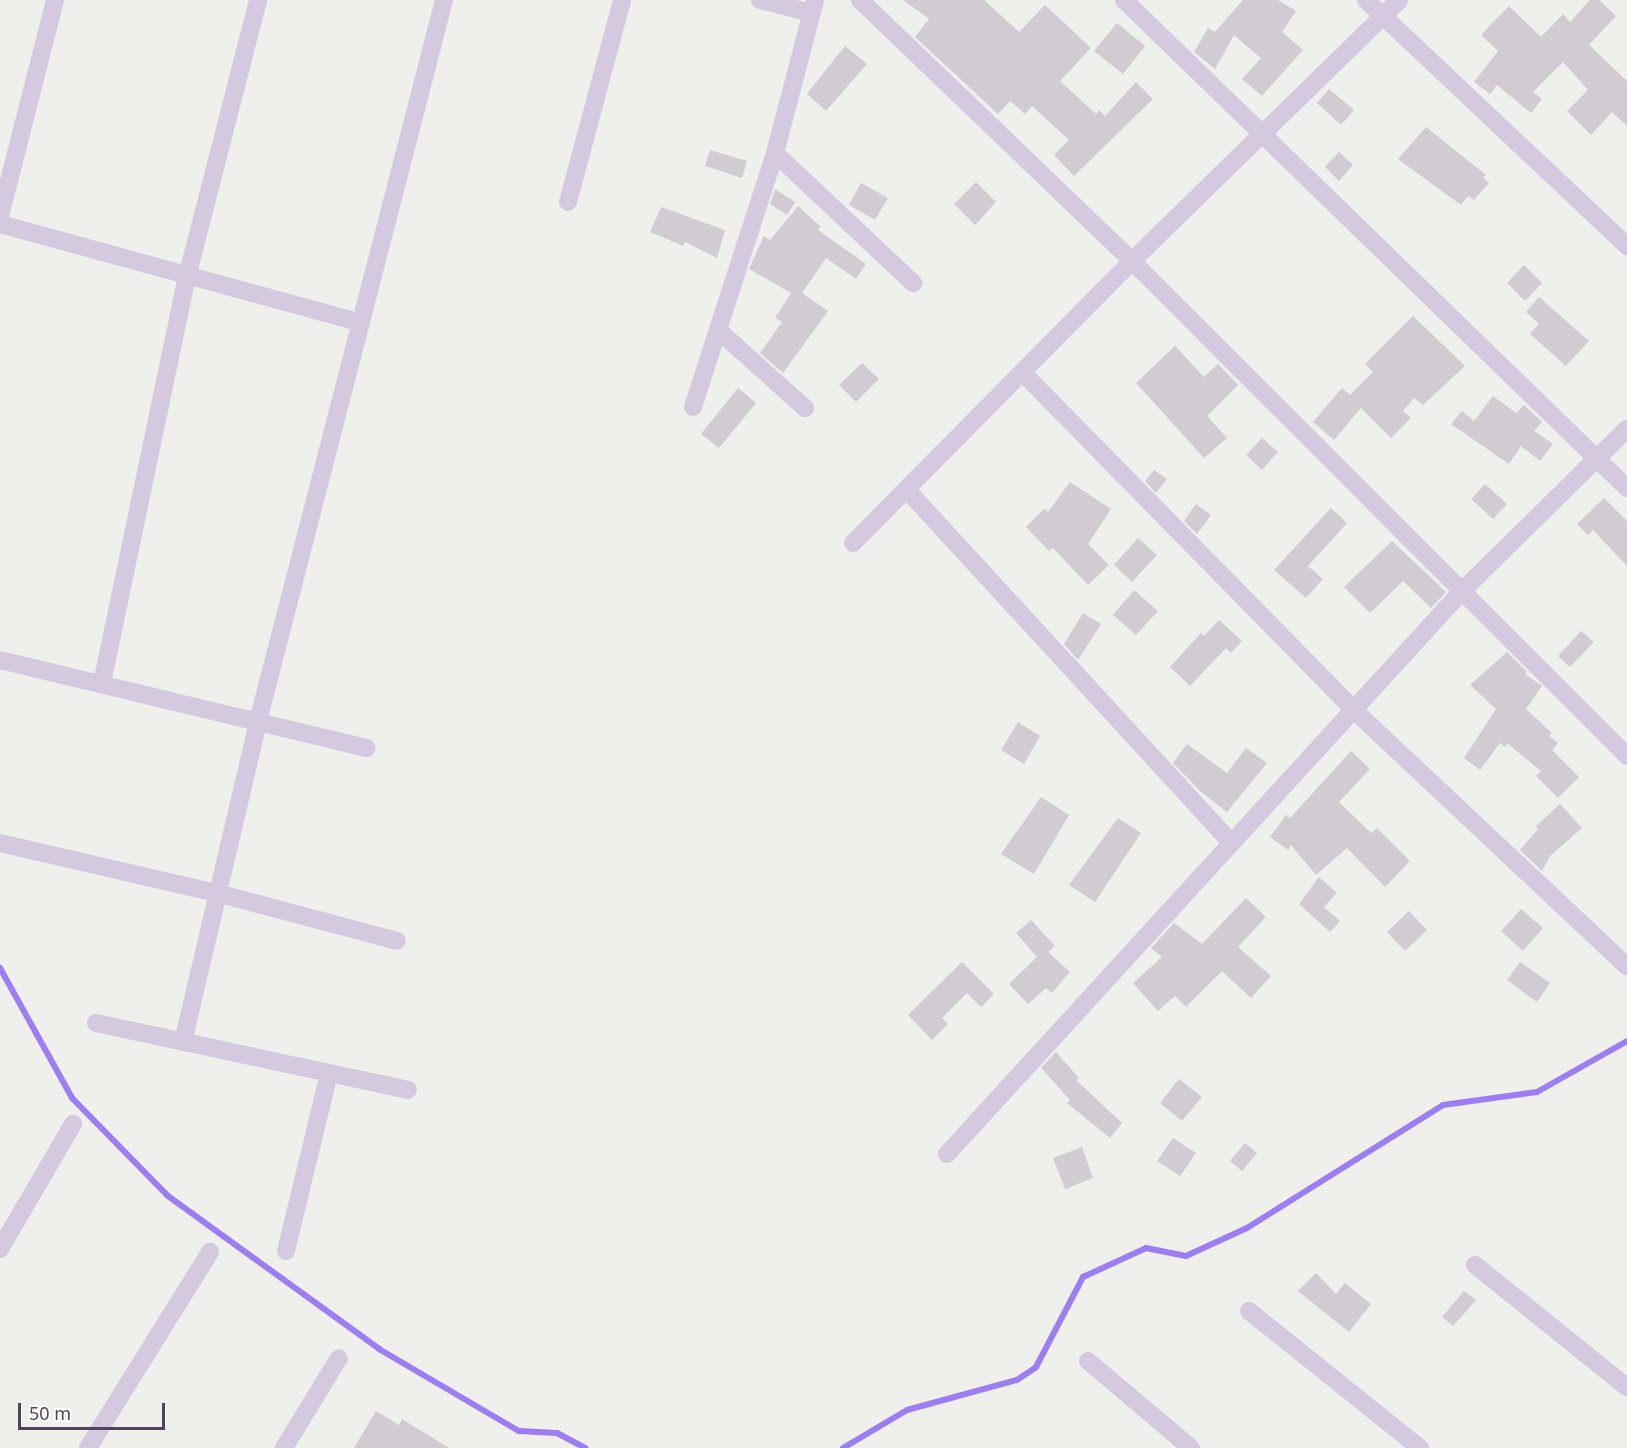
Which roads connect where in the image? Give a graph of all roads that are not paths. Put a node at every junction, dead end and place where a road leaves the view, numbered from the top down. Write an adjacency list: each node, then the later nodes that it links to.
1 (55, 0): 15 (street)
2 (258, 0): 19 (street)
3 (444, 0): 21 (street)
4 (622, 0): 14 (street)
5 (760, 0): 10 (street)
6 (860, 0): 18 (street)
7 (1124, 0): 12 (street)
8 (1366, 0): 11 (street)
9 (1399, 0): 11 (street)
10 (813, 7): 13 (street)
11 (1383, 16): 12 (street); 17 (street)
12 (1265, 133): 18 (street); 27 (street)
13 (775, 153): 20 (street); 22 (street)
14 (568, 202)
15 (0, 216)
16 (0, 224): 19 (street)
17 (1627, 246)
18 (1132, 261): 23 (street); 31 (street)
19 (187, 277): 21 (street); 33 (street)
20 (913, 283)
21 (360, 323): 35 (street)
22 (718, 330): 24 (street); 25 (street)
23 (1023, 373): 29 (street); 34 (street)
24 (693, 406)
25 (806, 408)
26 (1627, 429): 27 (street)
27 (1595, 458): 28 (street); 31 (street)
28 (1627, 488)
29 (907, 489): 30 (street); 38 (street)
30 (853, 543)
31 (1463, 590): 34 (street); 37 (street)
32 (0, 660): 33 (street)
33 (102, 683): 35 (street)
34 (1355, 711): 38 (street); 42 (street)
35 (258, 721): 36 (street); 40 (street)
36 (367, 748)
37 (1627, 756)
38 (1231, 842): 48 (street)
39 (0, 843): 40 (street)
40 (217, 893): 41 (street); 44 (street)
41 (397, 941)
42 (1627, 966)
43 (96, 1023): 44 (street)
44 (183, 1042): 45 (street)
45 (329, 1073): 46 (street); 50 (street)
46 (408, 1090)
47 (73, 1124): 49 (street)
48 (947, 1154)
49 (0, 1249)
50 (286, 1251)
51 (210, 1252): 57 (street)
52 (1475, 1265): 56 (street)
53 (1249, 1311): 60 (street)
54 (339, 1358): 58 (street)
55 (1088, 1361): 59 (street)
56 (1627, 1388)
57 (88, 1448)
58 (284, 1448)
59 (1191, 1448)
60 (1420, 1448)

